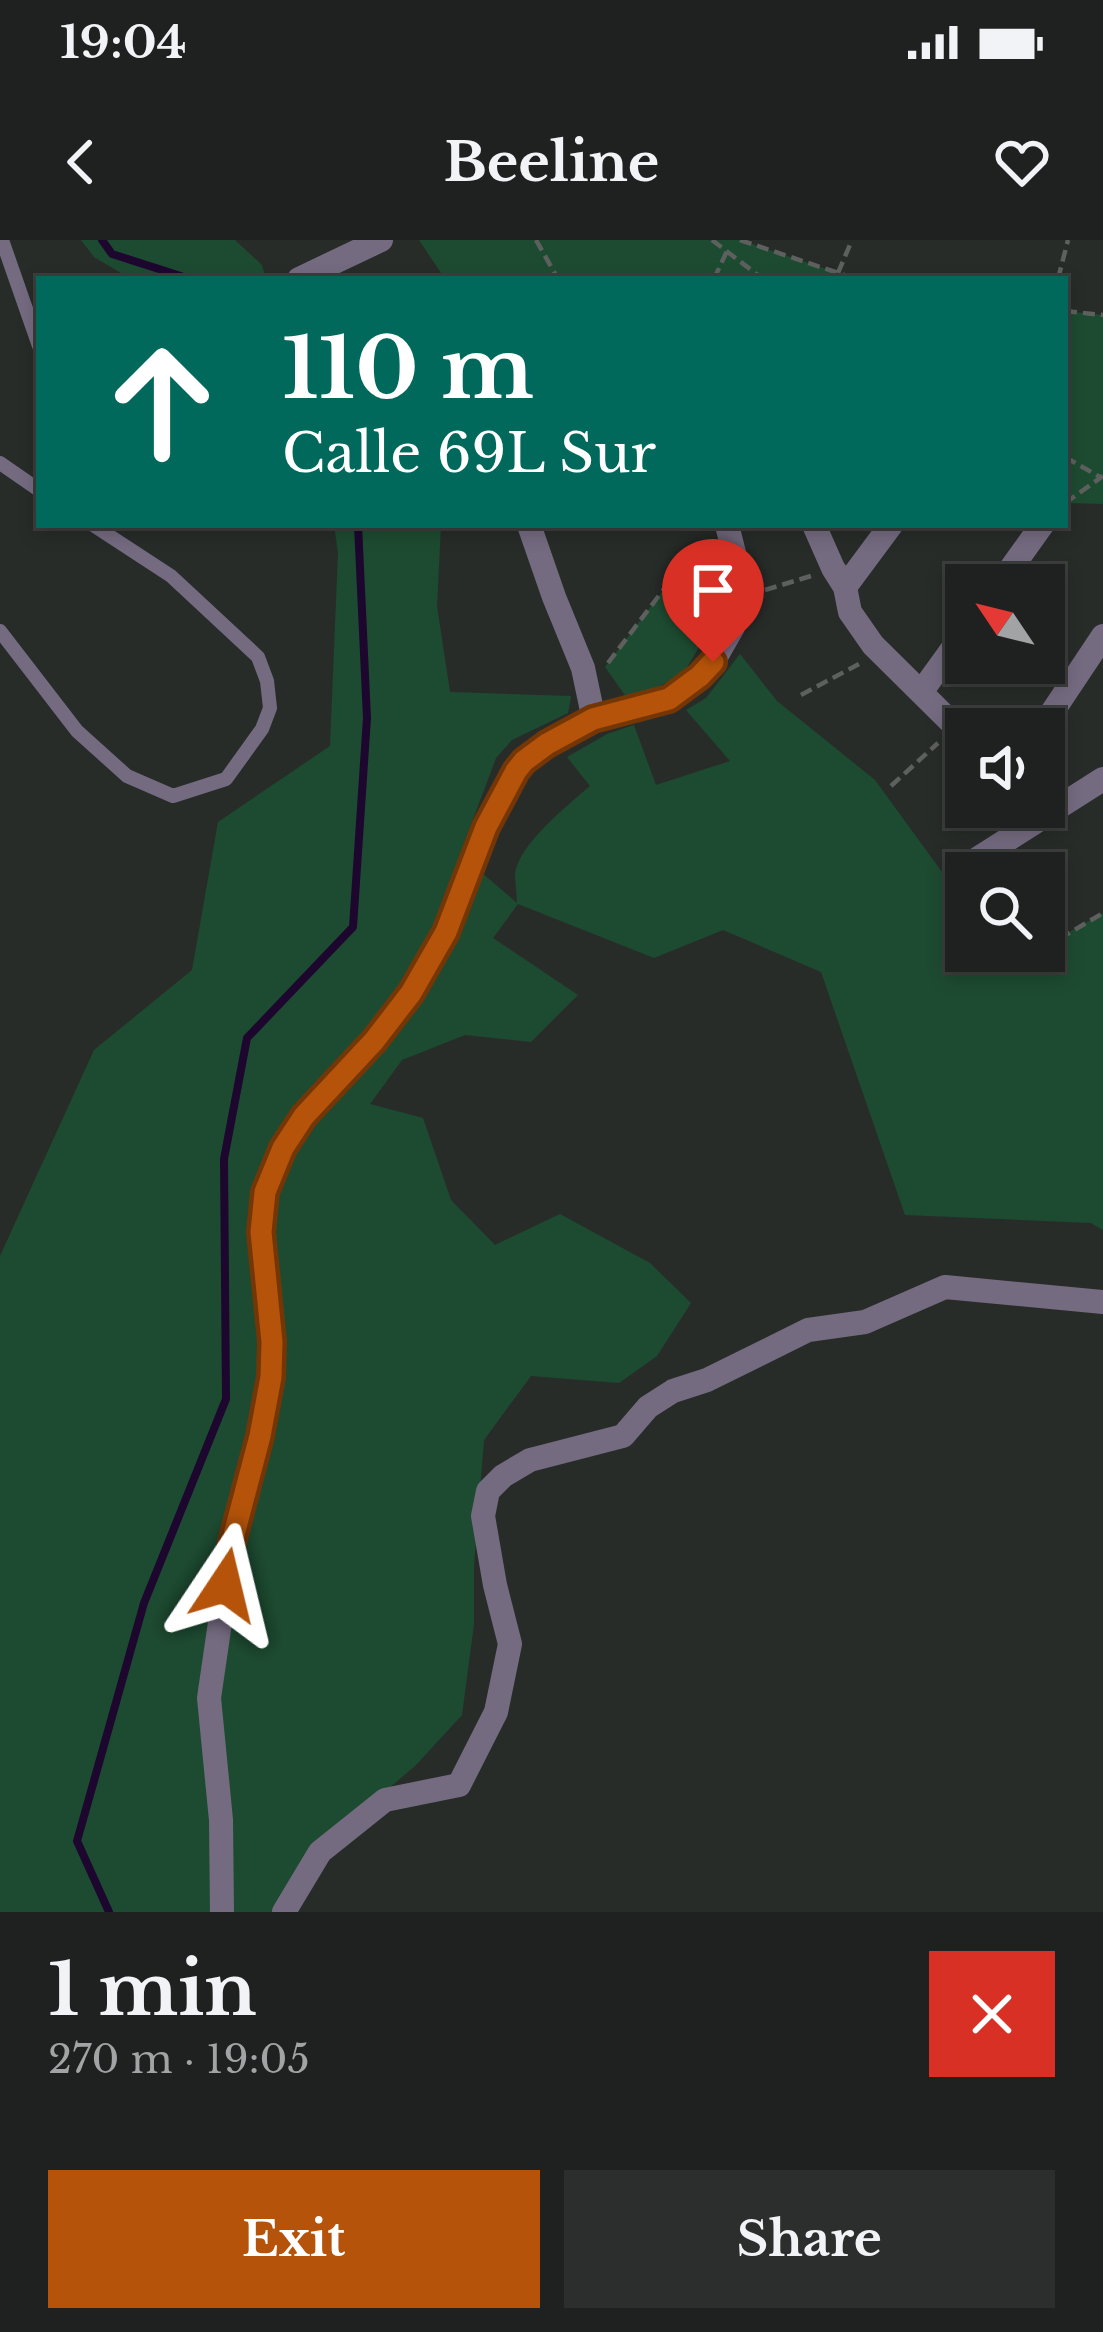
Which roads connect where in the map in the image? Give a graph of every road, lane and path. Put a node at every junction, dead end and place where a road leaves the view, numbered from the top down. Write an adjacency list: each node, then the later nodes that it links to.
1 (2, 240): 19 (lane)
2 (380, 240): 9 (street)
3 (536, 240): 12 (path)
4 (712, 240): 8 (path)
5 (740, 240): 10 (path)
6 (852, 240): 10 (path)
7 (1068, 240): 16 (path)
8 (727, 251): 13 (path); 14 (path)
9 (349, 258): 11 (street)
10 (838, 273): 15 (path)
11 (306, 276)
12 (556, 276)
13 (715, 276)
14 (759, 276)
15 (847, 276)
16 (1059, 276)
17 (1068, 311): 18 (path)
18 (1103, 315)
19 (36, 337)
20 (1068, 459): 22 (path)
21 (0, 463): 23 (lane)
22 (1101, 477): 24 (path)
23 (36, 488)
24 (1068, 501)
25 (98, 528): 35 (lane)
26 (530, 528): 40 (street)
27 (728, 528): 34 (street)
28 (815, 528): 33 (street)
29 (888, 528): 33 (street)
30 (1040, 528): 32 (street)
31 (695, 548): 40 (path)
32 (1014, 564)
33 (839, 578): 34 (path); 37 (street)
34 (738, 599): 45 (street)
35 (0, 631)
36 (1103, 636): 39 (street)
37 (880, 652): 41 (street); 42 (path)
38 (945, 659): 41 (street)
39 (1092, 672): 43 (street)
40 (588, 685): 45 (street)
41 (922, 691): 44 (street)
42 (801, 694)
43 (1060, 708)
44 (945, 715)
45 (593, 719): 55 (street)
46 (945, 744): 48 (path)
47 (1103, 779): 49 (street)
48 (891, 786)
49 (1065, 799)
50 (1019, 828): 51 (street)
51 (985, 852)
52 (1103, 913): 53 (path)
53 (1065, 935)
54 (1103, 1302): 56 (street)
55 (222, 1912)
56 (284, 1912)

